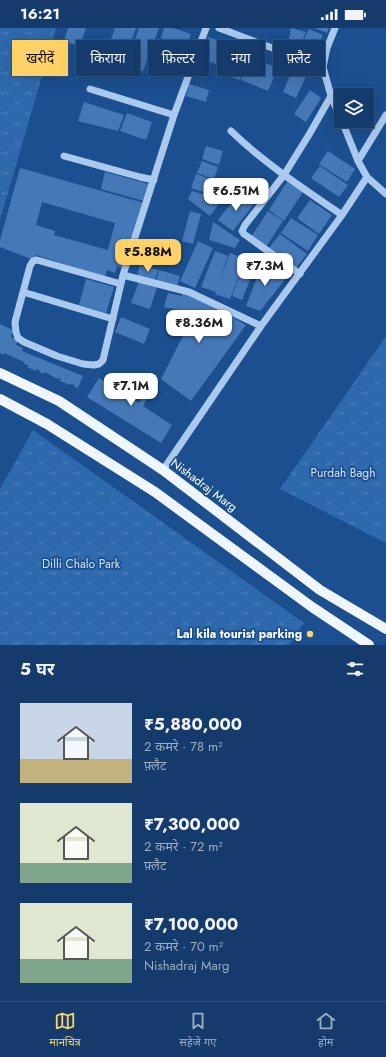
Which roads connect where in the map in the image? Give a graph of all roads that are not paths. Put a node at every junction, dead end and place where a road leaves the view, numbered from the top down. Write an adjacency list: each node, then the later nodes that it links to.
1 (206, 28): 11 (street)
2 (219, 28): 4 (street)
3 (335, 28): 5 (street)
4 (273, 48)
5 (325, 57)
6 (325, 74): 8 (street)
7 (90, 89): 11 (street)
8 (331, 96): 9 (street); 16 (street)
9 (334, 103)
10 (386, 114): 15 (street)
11 (174, 115): 18 (street)
12 (344, 128): 15 (street)
13 (231, 131): 16 (street)
14 (64, 156): 18 (street)
15 (358, 161): 17 (street)
16 (284, 175): 20 (street); 21 (street)
17 (367, 177): 19 (street); 20 (street)
18 (154, 180): 22 (street)
19 (386, 194)
20 (342, 215): 21 (street)
21 (300, 274): 26 (street)
22 (123, 275): 23 (street); 26 (street)
23 (121, 284): 24 (street); 25 (street)
24 (23, 292): 25 (street); 25 (street)
25 (113, 319)
26 (261, 326): 29 (street)
27 (0, 373): 29 (main road, Nishadraj Marg)
28 (0, 399): 31 (main road)
29 (163, 470): 30 (main road, Nishadraj Marg)
30 (386, 629)
31 (370, 645)

